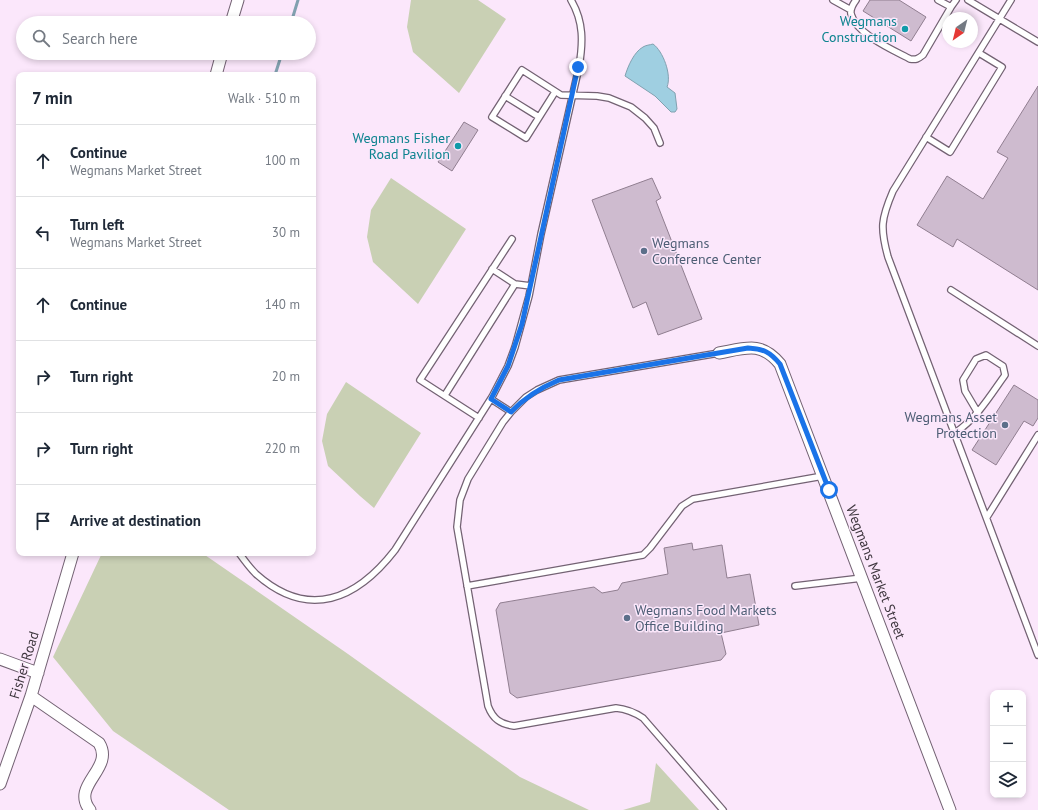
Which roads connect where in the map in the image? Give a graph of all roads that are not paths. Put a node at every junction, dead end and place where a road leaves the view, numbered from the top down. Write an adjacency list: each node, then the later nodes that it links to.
1 (238, 0): 11 (street)
2 (572, 0): 19 (lane)
3 (833, 0): 10 (lane)
4 (856, 0): 10 (lane)
5 (938, 0): 9 (lane)
6 (956, 0): 9 (lane)
7 (968, 0): 12 (lane)
8 (1011, 0): 12 (lane)
9 (951, 7): 10 (lane)
10 (851, 10)
11 (233, 16)
12 (1000, 18): 13 (lane); 14 (lane)
13 (1038, 42)
14 (978, 53): 21 (lane); 21 (lane)
15 (220, 60): 16 (street)
16 (217, 72)
17 (555, 92): 18 (lane); 19 (lane); 20 (lane)
18 (505, 96): 20 (lane); 20 (lane)
19 (572, 96): 22 (lane); 26 (lane)
20 (539, 117)
21 (926, 137): 35 (lane)
22 (660, 142)
23 (512, 239): 24 (lane)
24 (492, 269): 25 (lane); 30 (lane)
25 (515, 284): 26 (lane); 30 (lane)
26 (531, 286): 31 (lane)
27 (951, 290): 28 (lane)
28 (1038, 346)
29 (719, 353): 32 (lane); 37 (street, Wegmans Market Street)
30 (445, 395): 34 (lane)
31 (491, 399): 32 (lane); 34 (lane)
32 (511, 412): 42 (lane)
33 (978, 413): 33 (lane); 35 (lane)
34 (479, 418): 40 (lane)
35 (955, 433): 38 (lane)
36 (1038, 435): 38 (lane)
37 (823, 476): 41 (street, Wegmans Market Street); 42 (lane)
38 (987, 517): 44 (lane)
39 (72, 556): 46 (street, Fisher Road)
40 (241, 556)
41 (862, 578): 43 (lane); 51 (street, Wegmans Market Street)
42 (467, 586): 50 (lane)
43 (795, 586)
44 (1038, 655)
45 (0, 659): 46 (street)
46 (38, 673): 47 (street, Fisher Road)
47 (30, 696): 48 (street, Fisher Road); 49 (street)
48 (0, 784)
49 (90, 810)
50 (723, 810)
51 (950, 810)

